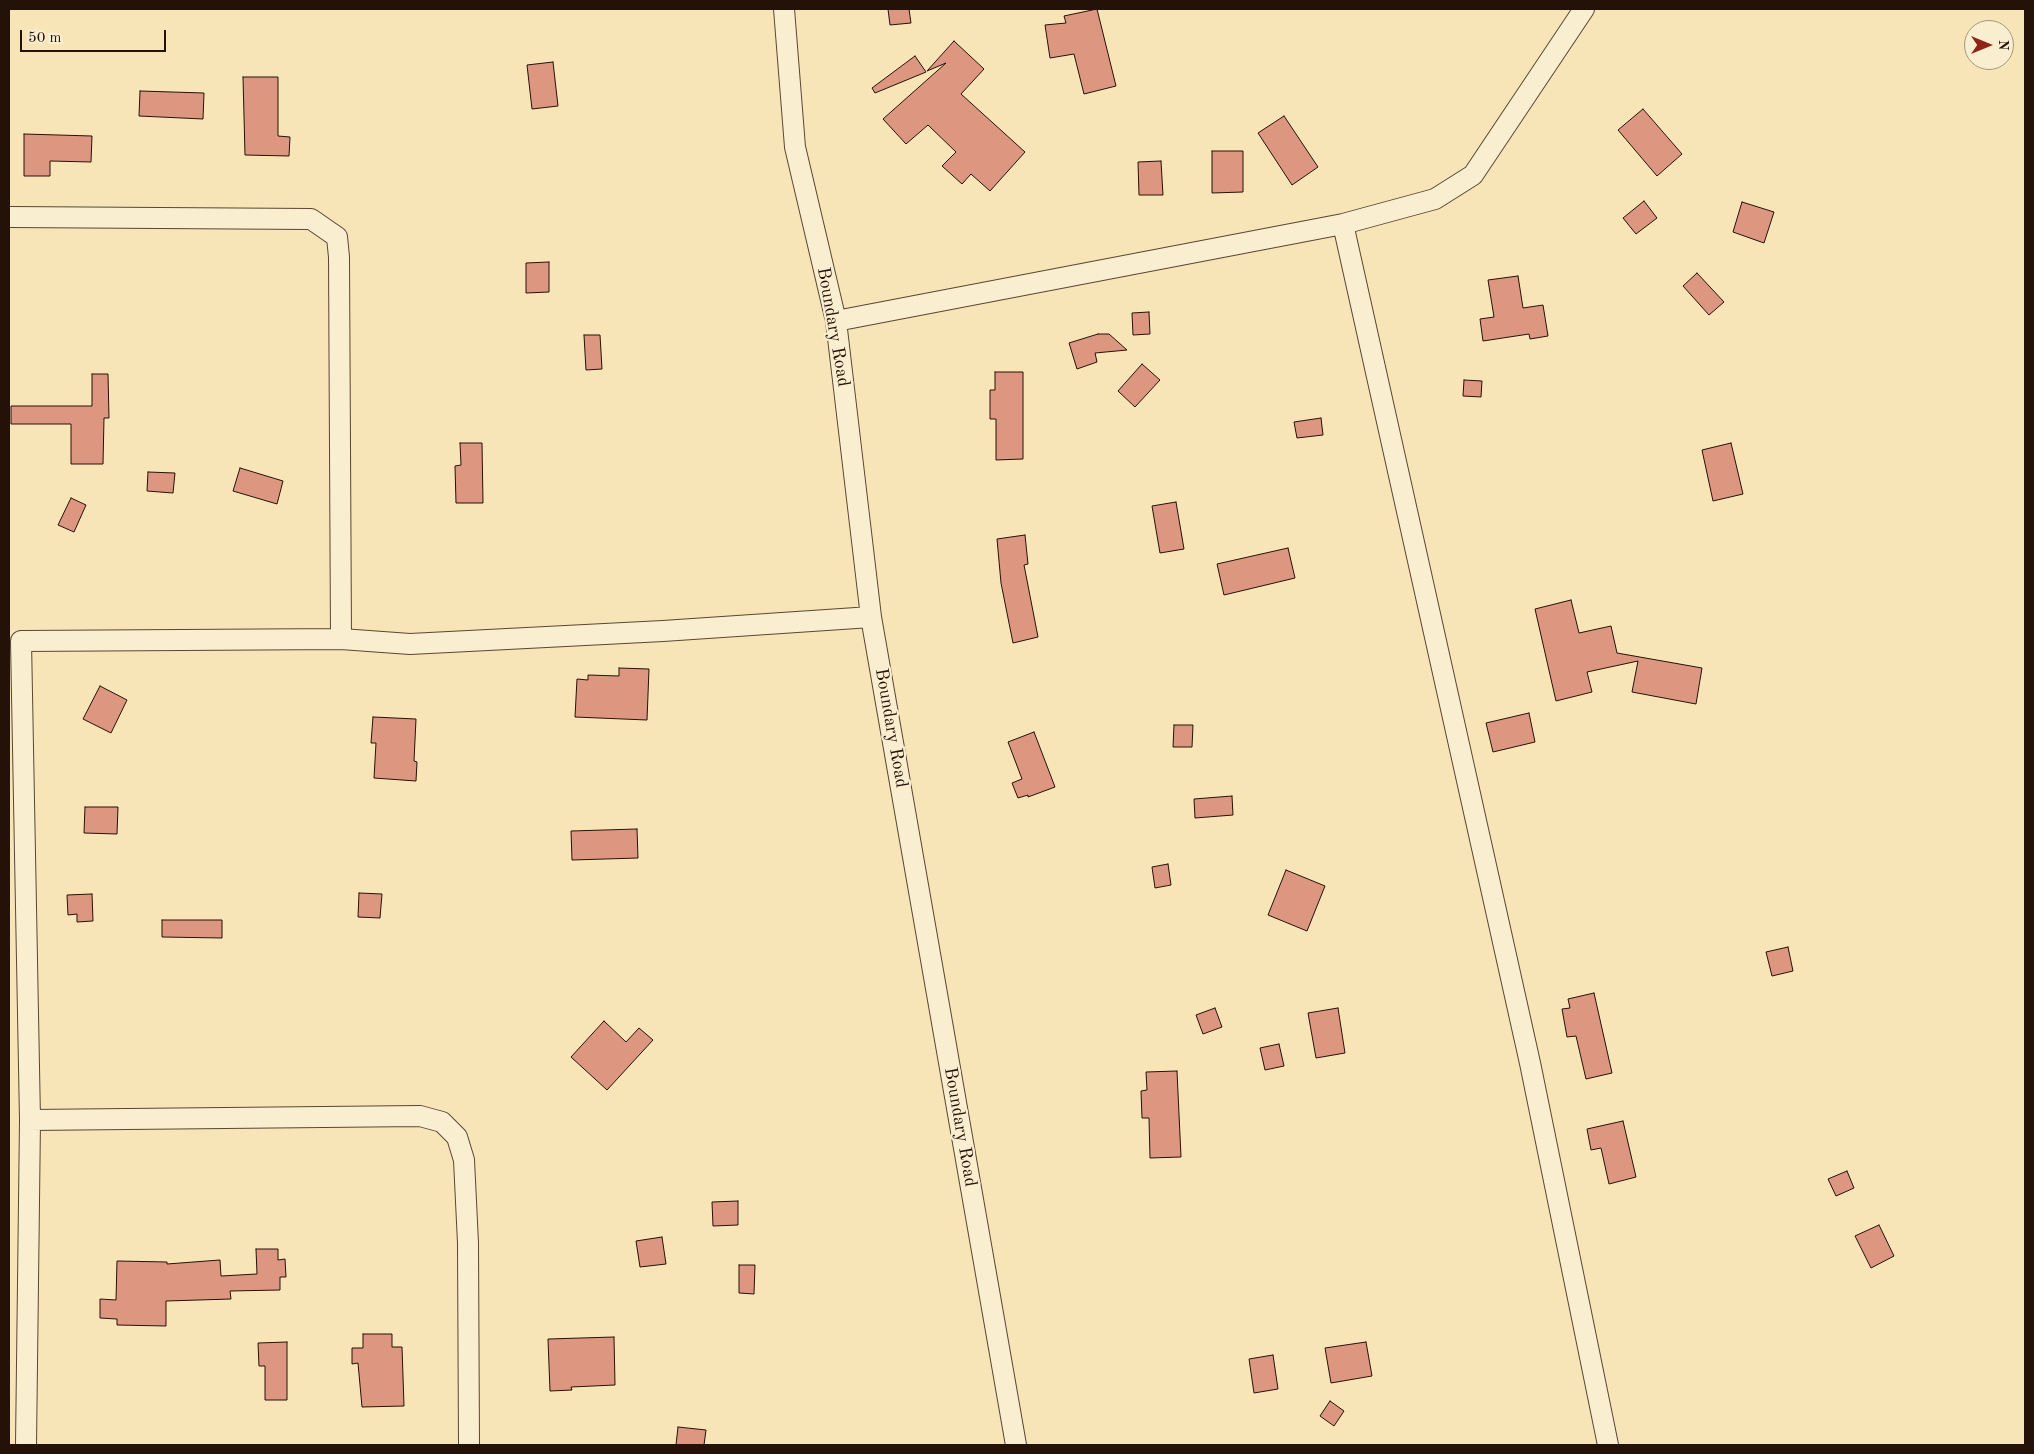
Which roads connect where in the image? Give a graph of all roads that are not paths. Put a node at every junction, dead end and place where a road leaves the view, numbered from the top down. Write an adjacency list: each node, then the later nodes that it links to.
1 (784, 9): 5 (street, Boundary Road)
2 (1584, 9): 4 (street)
3 (9, 217): 7 (street)
4 (1343, 224): 5 (street); 13 (street)
5 (836, 321): 6 (street, Boundary Road)
6 (871, 617): 7 (street); 12 (street, Boundary Road)
7 (341, 639): 8 (street)
8 (15, 641): 9 (street)
9 (30, 1120): 10 (street); 11 (street)
10 (26, 1445)
11 (469, 1445)
12 (1016, 1445)
13 (1608, 1445)

